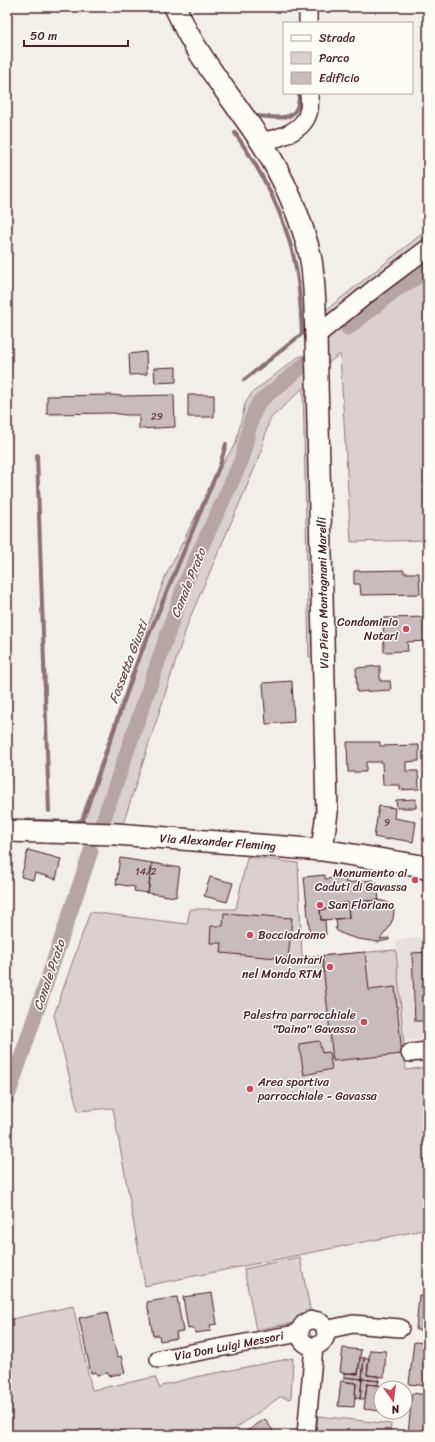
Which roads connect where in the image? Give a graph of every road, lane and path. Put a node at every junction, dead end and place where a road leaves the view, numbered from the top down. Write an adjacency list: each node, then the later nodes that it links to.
1 (175, 7): 5 (street, Via Piero Montagnani Marelli)
2 (308, 7): 3 (street)
3 (308, 22)
4 (309, 94): 5 (street)
5 (261, 141): 7 (street, Via Piero Montagnani Marelli)
6 (428, 248): 7 (street)
7 (316, 336): 9 (street, Via Piero Montagnani Marelli)
8 (7, 831): 9 (street, Via Alexander Fleming)
9 (322, 850): 10 (street, Via Alexander Fleming)
10 (428, 867)
11 (428, 1050): 12 (street)
12 (410, 1053)
13 (400, 1328): 14 (street)
14 (325, 1330): 15 (street); 16 (street)
15 (300, 1333): 16 (street); 17 (street, Via Don Luigi Messori)
16 (314, 1346): 18 (street)
17 (159, 1359)
18 (306, 1435)

